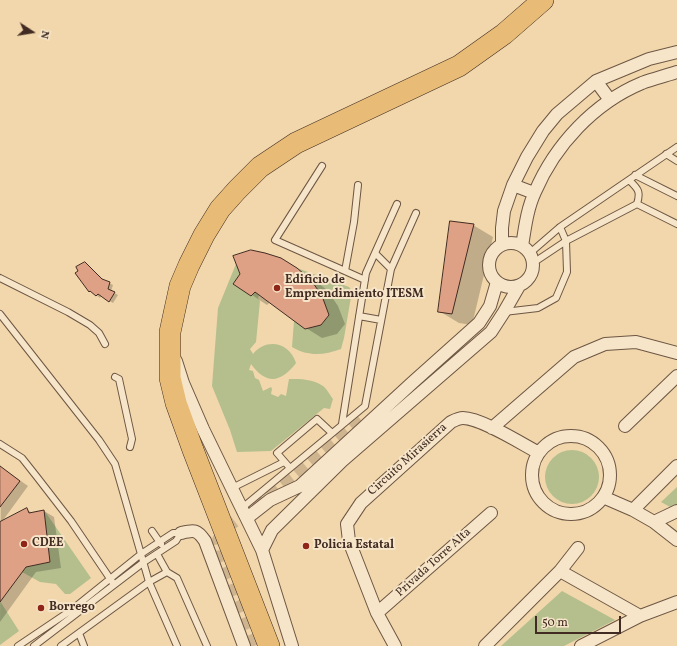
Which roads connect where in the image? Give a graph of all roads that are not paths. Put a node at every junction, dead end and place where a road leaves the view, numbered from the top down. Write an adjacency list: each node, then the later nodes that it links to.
1 (543, 0): 37 (highway)
2 (677, 52): 4 (street)
3 (677, 72): 5 (street)
4 (596, 81): 5 (street); 13 (street)
5 (610, 100): 14 (street)
6 (677, 147): 7 (lane)
7 (666, 154): 8 (lane); 10 (lane)
8 (677, 161)
9 (322, 166): 26 (lane)
10 (635, 175): 11 (lane); 15 (lane)
11 (629, 180): 17 (lane); 20 (lane)
12 (358, 185): 26 (lane)
13 (514, 185): 14 (street); 22 (street)
14 (534, 193): 24 (street)
15 (677, 196)
16 (397, 204): 23 (lane)
17 (638, 204): 19 (lane); 21 (lane)
18 (416, 213): 25 (lane)
19 (677, 224)
20 (560, 227): 21 (lane); 24 (lane)
21 (566, 241): 24 (lane); 31 (lane)
22 (502, 245): 24 (street); 29 (street)
23 (375, 253): 25 (lane); 28 (lane)
24 (528, 254): 30 (street)
25 (391, 269): 34 (lane)
26 (344, 271): 28 (lane)
27 (0, 278): 38 (lane)
28 (365, 280): 33 (lane)
29 (498, 282): 30 (street); 35 (street)
30 (519, 286): 31 (street)
31 (504, 312): 36 (street)
32 (0, 314): 68 (lane)
33 (359, 316): 34 (lane); 44 (lane)
34 (381, 320): 44 (lane)
35 (479, 324): 36 (street); 42 (street)
36 (491, 332): 67 (street)
37 (170, 341): 54 (street); 86 (highway)
38 (105, 344)
39 (677, 352): 46 (street)
40 (677, 376): 45 (street)
41 (115, 378): 49 (lane)
42 (412, 383): 43 (street); 58 (street)
43 (364, 418)
44 (342, 424): 47 (lane)
45 (625, 426)
46 (492, 428): 50 (street); 76 (street, Circuito Mirasierra)
47 (332, 433): 51 (lane); 53 (lane)
48 (0, 444): 73 (lane)
49 (130, 447)
50 (539, 453): 55 (street); 55 (street)
51 (284, 462): 53 (lane); 54 (lane)
52 (677, 466): 56 (street)
53 (290, 468): 58 (lane)
54 (232, 488): 58 (street)
55 (603, 497): 56 (street)
56 (633, 510): 60 (street)
57 (677, 511): 60 (street)
58 (244, 513): 67 (street)
59 (491, 513): 76 (street, Privada Torre Alta)
60 (654, 522): 63 (street)
61 (152, 531): 64 (lane)
62 (181, 533): 64 (lane); 66 (lane); 85 (street)
63 (677, 540)
64 (159, 542): 66 (lane); 68 (lane)
65 (578, 548): 71 (street)
66 (164, 549): 69 (lane)
67 (262, 550): 87 (street)
68 (141, 554): 70 (lane); 73 (lane)
69 (157, 554): 70 (lane); 72 (lane)
70 (144, 562): 73 (lane); 74 (lane)
71 (560, 571): 77 (street); 89 (street)
72 (167, 572): 74 (lane); 84 (lane)
73 (112, 582): 79 (lane); 80 (lane)
74 (149, 582): 78 (lane); 83 (lane)
75 (677, 602): 77 (street)
76 (377, 613): 88 (street, Circuito Mirasierra)
77 (640, 616): 90 (street)
78 (79, 633): 81 (lane); 82 (lane)
79 (18, 646)
80 (34, 646)
81 (61, 646)
82 (84, 646)
83 (178, 646)
84 (207, 646)
85 (244, 646)
86 (270, 646)
87 (292, 646)
88 (394, 646)
89 (485, 646)
90 (581, 646)

